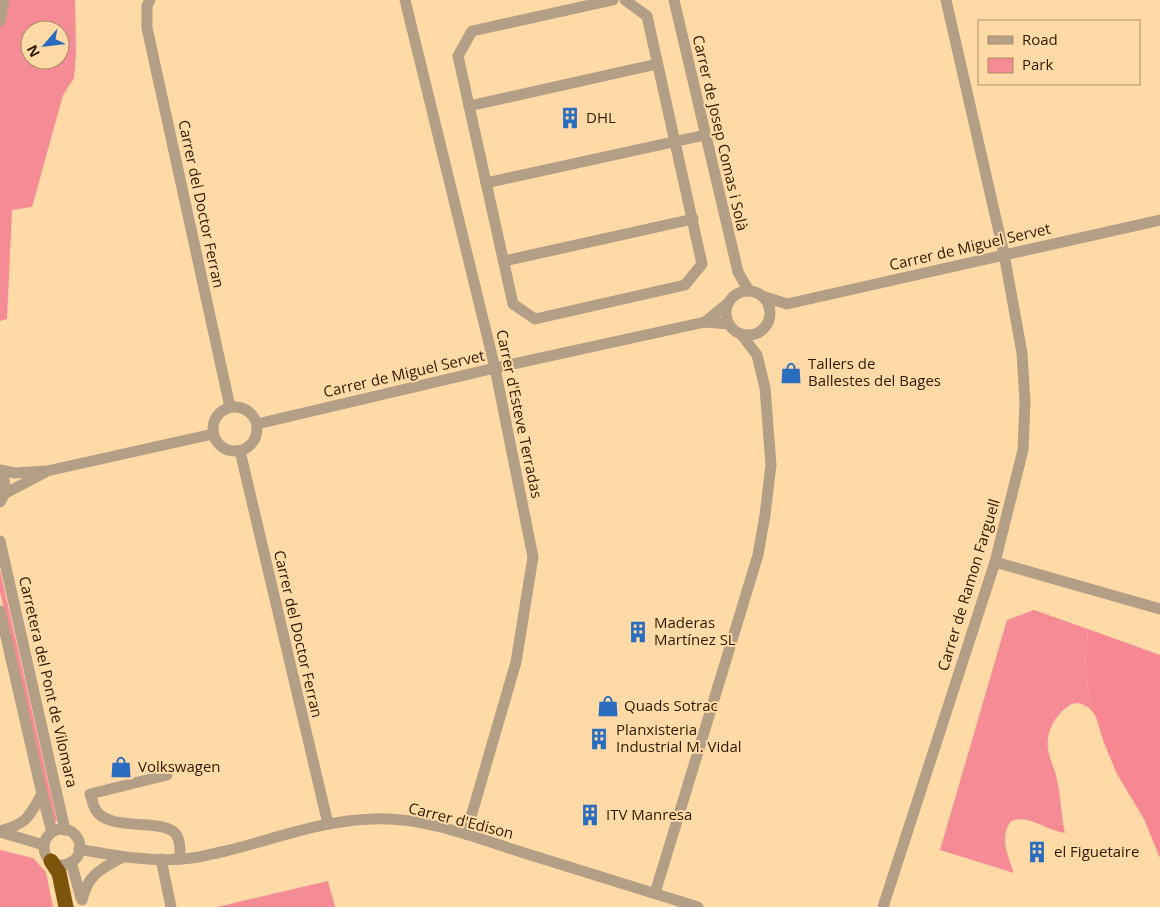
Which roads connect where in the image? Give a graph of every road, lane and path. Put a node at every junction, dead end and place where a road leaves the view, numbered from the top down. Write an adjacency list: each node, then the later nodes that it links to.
1 (4, 0): 8 (street)
2 (406, 0): 29 (street, Carrer d'Esteve Terradas)
3 (614, 0): 10 (street)
4 (625, 0): 9 (street)
5 (674, 0): 11 (street, Carrer de Josep Comas i Solà)
6 (946, 0): 16 (street, Carrer de Ramon Farguell)
7 (149, 3): 30 (street, Carrer del Doctor Ferran)
8 (0, 21)
9 (658, 64): 10 (street); 12 (street)
10 (469, 106): 13 (street)
11 (705, 135): 12 (street); 18 (street, Carrer de Josep Comas i Solà)
12 (675, 141): 13 (street); 14 (street)
13 (486, 183): 17 (street)
14 (692, 219): 17 (street); 17 (street)
15 (1160, 220): 16 (street, Carrer de Miguel Servet)
16 (1004, 254): 23 (street, Carrer de Miguel Servet); 38 (street, Carrer de Ramon Farguell)
17 (504, 261)
18 (738, 272): 19 (street, Carrer de Josep Comas i Solà); 20 (street, Carrer de Josep Comas i Solà)
19 (749, 291): 20 (street); 21 (street)
20 (736, 294): 22 (street)
21 (762, 296): 23 (street); 26 (street)
22 (727, 304): 24 (street, Carrer de Miguel Servet); 25 (street)
23 (787, 304): 26 (street, Carrer de Miguel Servet)
24 (706, 322): 25 (street, Carrer de Miguel Servet); 29 (street, Carrer de Miguel Servet)
25 (729, 324): 27 (street)
26 (765, 326): 27 (street); 28 (street)
27 (741, 334): 28 (street)
28 (757, 356): 55 (street)
29 (495, 368): 31 (street, Carrer de Miguel Servet); 47 (street, Carrer d'Esteve Terradas)
30 (230, 407): 31 (street); 32 (street)
31 (257, 424): 33 (street)
32 (213, 434): 33 (street); 35 (street)
33 (240, 451): 43 (street, Carrer del Doctor Ferran)
34 (0, 471): 35 (street); 36 (street)
35 (47, 471): 36 (street)
36 (2, 498)
37 (0, 541): 44 (street, Carretera del Pont de Vilomara)
38 (995, 562): 39 (street); 60 (street, Carrer de Ramon Farguell)
39 (1160, 609)
40 (0, 611): 42 (street, Carretera del Pont de Vilomara)
41 (167, 775): 51 (street)
42 (42, 794): 45 (street); 46 (street, Carretera del Pont de Vilomara)
43 (328, 824): 47 (street, Carrer d'Edison); 51 (street, Carrer d'Edison)
44 (65, 830): 46 (street); 49 (street)
45 (0, 831): 48 (street)
46 (52, 832): 48 (street)
47 (466, 834): 55 (street, Carrer d'Edison)
48 (44, 845): 53 (street)
49 (79, 849): 50 (street, Carrer d'Edison); 54 (street)
50 (123, 857): 52 (street, Carrer d'Edison); 56 (street)
51 (180, 859): 52 (street, Carrer d'Edison)
52 (161, 860): 58 (street)
53 (51, 861): 54 (street); 57 (highway)
54 (72, 862): 56 (street)
55 (655, 894): 59 (street, Carrer d'Edison)
56 (83, 904)
57 (66, 907)
58 (171, 907)
59 (698, 907)
60 (883, 907)

